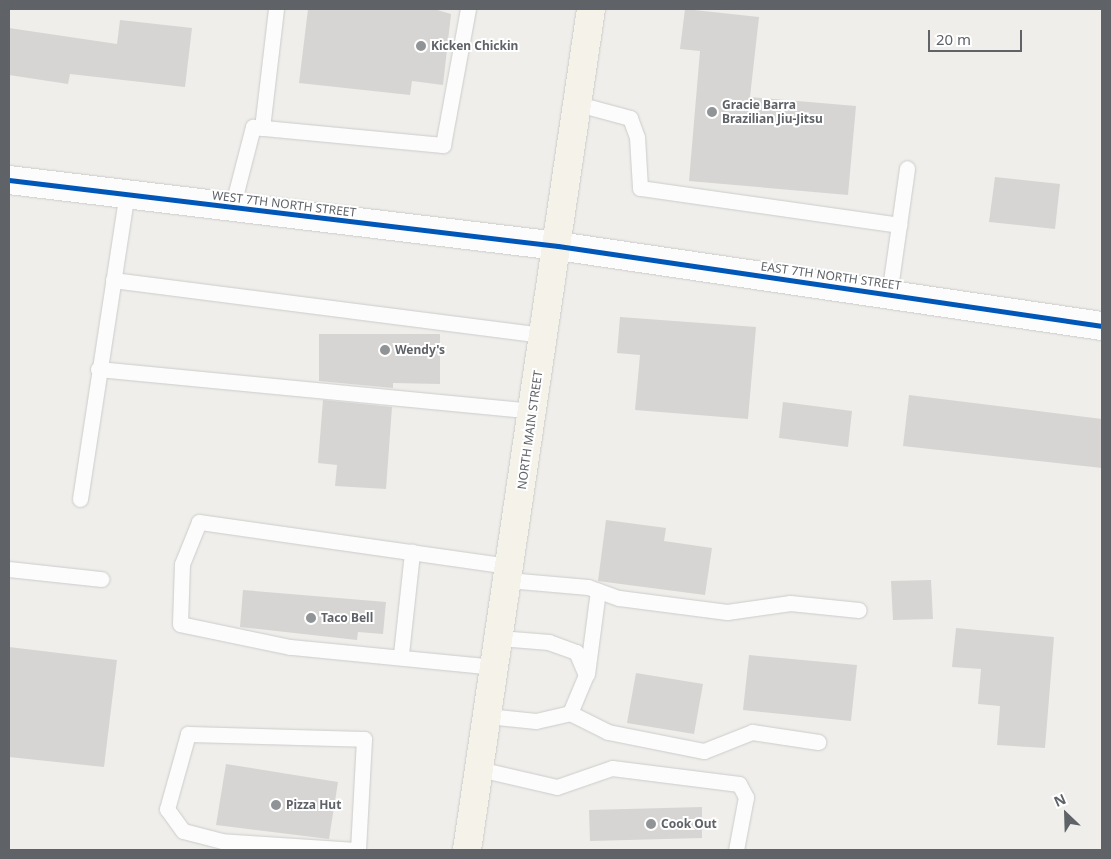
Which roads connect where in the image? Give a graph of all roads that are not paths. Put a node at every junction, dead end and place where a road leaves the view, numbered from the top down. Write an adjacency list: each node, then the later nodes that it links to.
1 (276, 9): 5 (lane)
2 (468, 9): 5 (lane)
3 (592, 9): 4 (main road, NORTH MAIN STREET)
4 (578, 104): 10 (lane); 11 (main road, NORTH MAIN STREET)
5 (262, 128): 9 (lane)
6 (907, 168): 10 (lane)
7 (9, 180): 8 (street, WEST 7TH NORTH STREET)
8 (127, 193): 9 (street, WEST 7TH NORTH STREET); 12 (lane)
9 (232, 208): 11 (street, WEST 7TH NORTH STREET)
10 (899, 225): 13 (lane)
11 (558, 246): 13 (street, EAST 7TH NORTH STREET); 15 (main road, NORTH MAIN STREET)
12 (113, 280): 15 (lane); 16 (lane)
13 (889, 295): 14 (street, EAST 7TH NORTH STREET)
14 (1102, 326)
15 (542, 335): 17 (main road, NORTH MAIN STREET)
16 (98, 369): 17 (lane); 18 (lane)
17 (533, 412): 21 (main road, NORTH MAIN STREET)
18 (80, 499)
19 (412, 552): 21 (lane); 26 (lane); 26 (lane)
20 (9, 569): 22 (lane)
21 (509, 573): 23 (lane); 25 (main road, NORTH MAIN STREET)
22 (101, 579)
23 (598, 591): 24 (lane); 28 (lane)
24 (859, 610)
25 (499, 638): 27 (main road, NORTH MAIN STREET); 28 (lane)
26 (400, 654): 27 (lane)
27 (495, 667): 30 (main road, NORTH MAIN STREET)
28 (586, 675): 29 (lane)
29 (570, 713): 30 (lane); 31 (lane)
30 (487, 716): 32 (main road, NORTH MAIN STREET)
31 (818, 742)
32 (479, 769): 35 (main road, NORTH MAIN STREET); 36 (lane)
33 (222, 846): 34 (lane); 34 (lane)
34 (357, 850)
35 (467, 850)
36 (736, 850)

